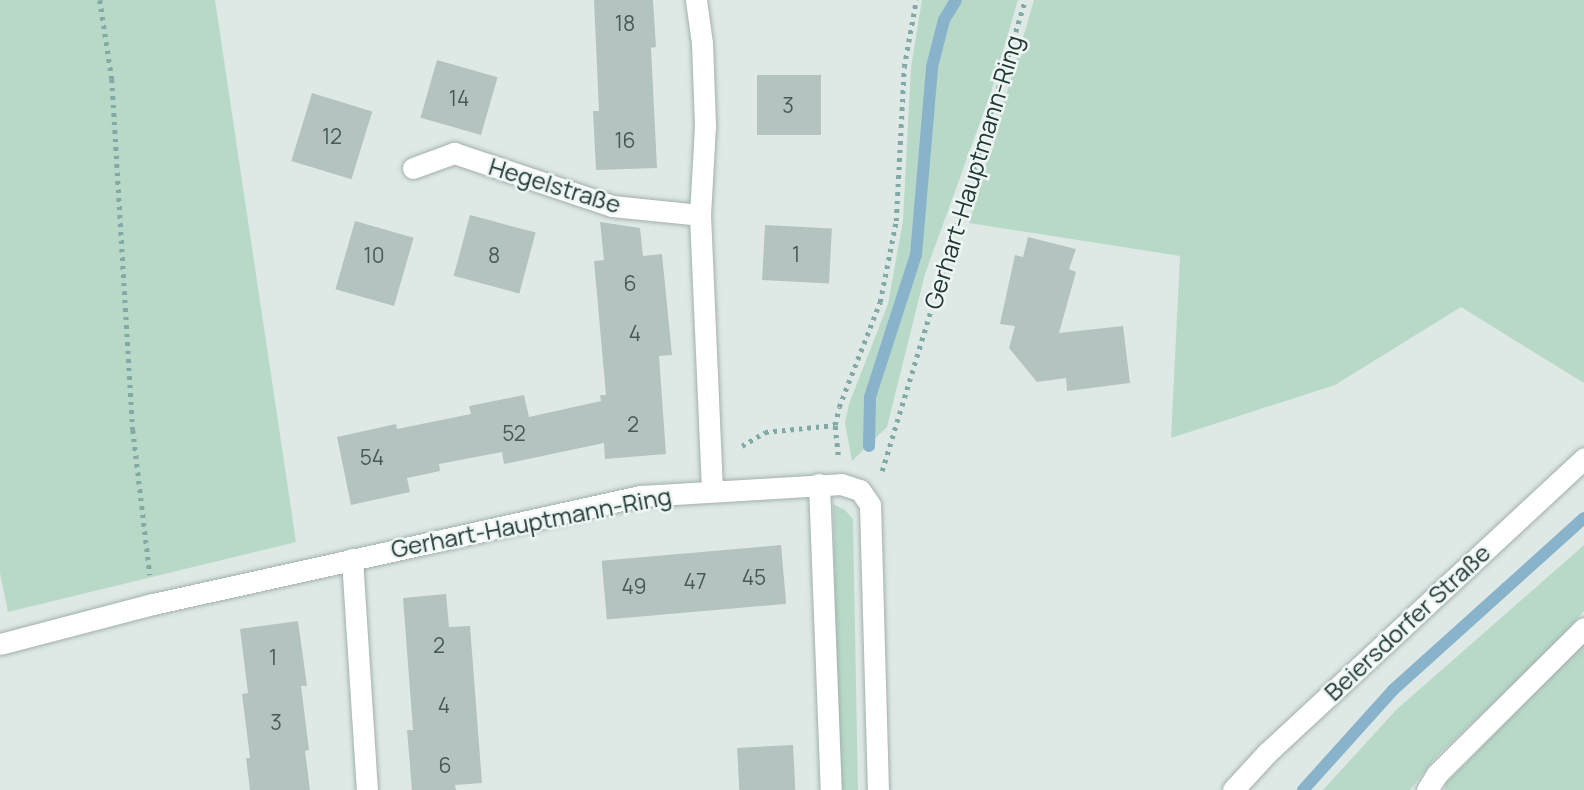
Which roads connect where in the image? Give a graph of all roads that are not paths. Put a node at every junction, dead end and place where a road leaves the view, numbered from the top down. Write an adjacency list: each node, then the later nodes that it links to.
1 (696, 0): 3 (street)
2 (413, 167): 3 (street, Hegelstraße)
3 (700, 215): 6 (street)
4 (1584, 458): 13 (street, Beiersdorfer Straße)
5 (830, 484): 6 (street, Gerhart-Hauptmann-Ring); 11 (street); 12 (street)
6 (712, 490): 7 (street, Gerhart-Hauptmann-Ring)
7 (352, 559): 9 (street, Gerhart-Hauptmann-Ring); 10 (street)
8 (1584, 628): 14 (street)
9 (0, 644)
10 (367, 790)
11 (831, 790)
12 (878, 790)
13 (1233, 790)
14 (1427, 790)

